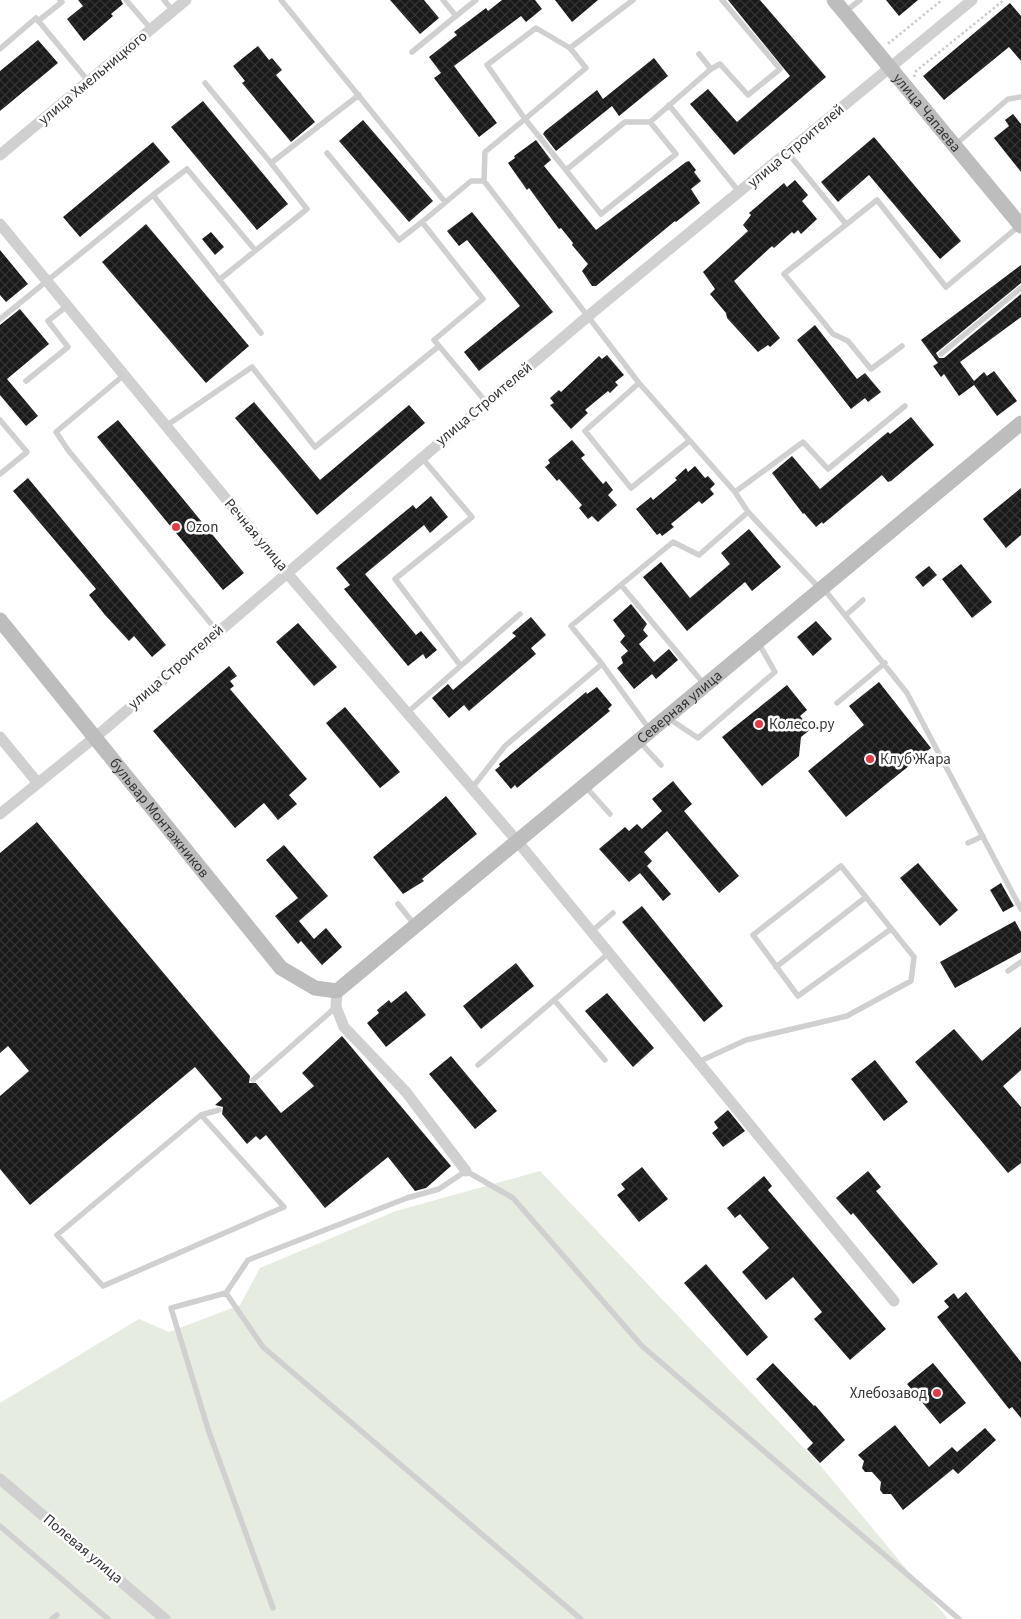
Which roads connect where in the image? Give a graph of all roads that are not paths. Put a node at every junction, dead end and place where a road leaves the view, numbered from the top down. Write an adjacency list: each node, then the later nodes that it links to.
1 (60, 0): 16 (lane)
2 (126, 0): 17 (lane)
3 (164, 0): 13 (lane)
4 (186, 0): 13 (street, улица Хмельницкого)
5 (281, 0): 26 (lane)
6 (443, 0): 15 (lane)
7 (476, 0): 15 (lane)
8 (633, 0): 18 (lane)
9 (722, 0): 23 (lane)
10 (834, 0): 14 (street, улица Чапаева)
11 (860, 0): 14 (lane)
12 (972, 0): 22 (street, улица Строителей)
13 (173, 11): 17 (street, улица Хмельницкого)
14 (844, 12): 22 (street, улица Чапаева)
15 (456, 16): 20 (lane)
16 (38, 21): 19 (lane); 24 (lane)
17 (151, 29): 24 (street, улица Хмельницкого)
18 (570, 48): 29 (lane); 29 (lane)
19 (0, 49)
20 (412, 52)
21 (699, 54): 23 (lane)
22 (891, 68): 31 (street, улица Чапаева); 32 (street, улица Строителей)
23 (711, 69): 28 (lane)
24 (90, 82): 34 (street, улица Хмельницкого)
25 (205, 83): 35 (lane)
26 (359, 96): 35 (lane); 40 (lane)
27 (1021, 98): 31 (lane)
28 (669, 106): 30 (lane); 38 (lane)
29 (525, 119): 36 (lane); 37 (lane)
30 (650, 122): 36 (lane); 36 (lane)
31 (954, 145): 44 (street, улица Чапаева)
32 (788, 153): 38 (street, улица Строителей); 43 (lane)
33 (328, 154): 41 (lane)
34 (0, 155)
35 (271, 163): 45 (lane)
36 (566, 170)
37 (484, 181): 40 (lane); 50 (lane)
38 (740, 192): 50 (street, улица Строителей)
39 (153, 195): 45 (lane); 46 (lane); 47 (lane)
40 (445, 202): 41 (lane)
41 (422, 222): 53 (lane)
42 (0, 224): 47 (street, Речная улица)
43 (846, 224): 44 (lane); 54 (lane)
44 (1021, 226)
45 (255, 250): 46 (lane)
46 (219, 280): 52 (lane)
47 (47, 281): 49 (street, Речная улица); 51 (lane)
48 (1021, 288): 55 (lane)
49 (67, 306): 56 (street, Речная улица); 57 (lane)
50 (587, 317): 58 (lane); 59 (street, улица Строителей)
51 (0, 319)
52 (261, 333)
53 (440, 346): 59 (lane); 63 (lane)
54 (902, 346)
55 (941, 354)
56 (124, 375): 63 (street, Речная улица); 76 (lane)
57 (26, 380)
58 (639, 383): 64 (lane); 64 (lane)
59 (486, 402): 65 (street, улица Строителей)
60 (905, 406): 67 (lane)
61 (0, 420): 66 (lane)
62 (1021, 423): 71 (street, Северная улица)
63 (166, 426): 69 (street, Речная улица)
64 (688, 441): 67 (lane)
65 (421, 458): 69 (street, улица Строителей); 80 (lane)
66 (0, 474)
67 (735, 492): 68 (lane)
68 (748, 512): 70 (lane); 71 (lane)
69 (287, 573): 76 (street, улица Строителей); 83 (street, Речная улица)
70 (621, 585): 79 (lane); 81 (lane)
71 (823, 590): 74 (lane); 77 (street, Северная улица)
72 (863, 600): 74 (lane)
73 (520, 614): 80 (lane)
74 (846, 615): 78 (lane)
75 (0, 620): 87 (street, бульвар Монтажников)
76 (217, 631): 87 (street, улица Строителей)
77 (758, 642): 81 (street, Северная улица); 84 (lane)
78 (885, 663): 82 (lane); 95 (lane)
79 (602, 664): 85 (lane); 92 (lane)
80 (460, 665): 83 (lane)
81 (705, 686): 84 (street, Северная улица)
82 (837, 703)
83 (408, 712): 92 (street, Речная улица)
84 (668, 718): 85 (street, Северная улица)
85 (651, 731): 88 (street, Северная улица)
86 (0, 737): 90 (street)
87 (94, 737): 90 (street, улица Строителей); 109 (street, бульвар Монтажников)
88 (639, 741): 89 (lane); 91 (street, Северная улица)
89 (661, 765)
90 (37, 782): 93 (street, улица Строителей)
91 (585, 786): 94 (lane); 96 (street, Северная улица)
92 (472, 788): 96 (street, Речная улица)
93 (0, 814)
94 (610, 814)
95 (983, 836): 97 (lane); 100 (lane)
96 (518, 842): 102 (street, Северная улица); 104 (street, Речная улица)
97 (968, 843)
98 (866, 897): 103 (lane); 107 (lane); 107 (lane)
99 (398, 904): 102 (lane)
100 (1021, 908)
101 (613, 913): 104 (lane)
102 (416, 926): 109 (street, Северная улица)
103 (891, 929): 107 (lane); 113 (lane)
104 (591, 932): 105 (street, Речная улица)
105 (608, 953): 110 (lane); 113 (street, Речная улица)
106 (1021, 962): 108 (lane)
107 (776, 967)
108 (1008, 971)
109 (337, 991): 111 (street)
110 (555, 1001): 112 (lane); 114 (lane)
111 (336, 1007): 115 (lane); 118 (street)
112 (605, 1060)
113 (698, 1062): 120 (street, Речная улица)
114 (478, 1065)
115 (253, 1080)
116 (219, 1110): 117 (lane)
117 (200, 1115): 117 (lane)
118 (466, 1171): 119 (lane); 127 (lane)
119 (226, 1293): 123 (lane); 126 (lane)
120 (894, 1301)
121 (0, 1479): 125 (street, Полевая улица)
122 (0, 1526): 124 (lane)
123 (273, 1608)
124 (108, 1619)
125 (165, 1619)
126 (581, 1619)
127 (959, 1619)

